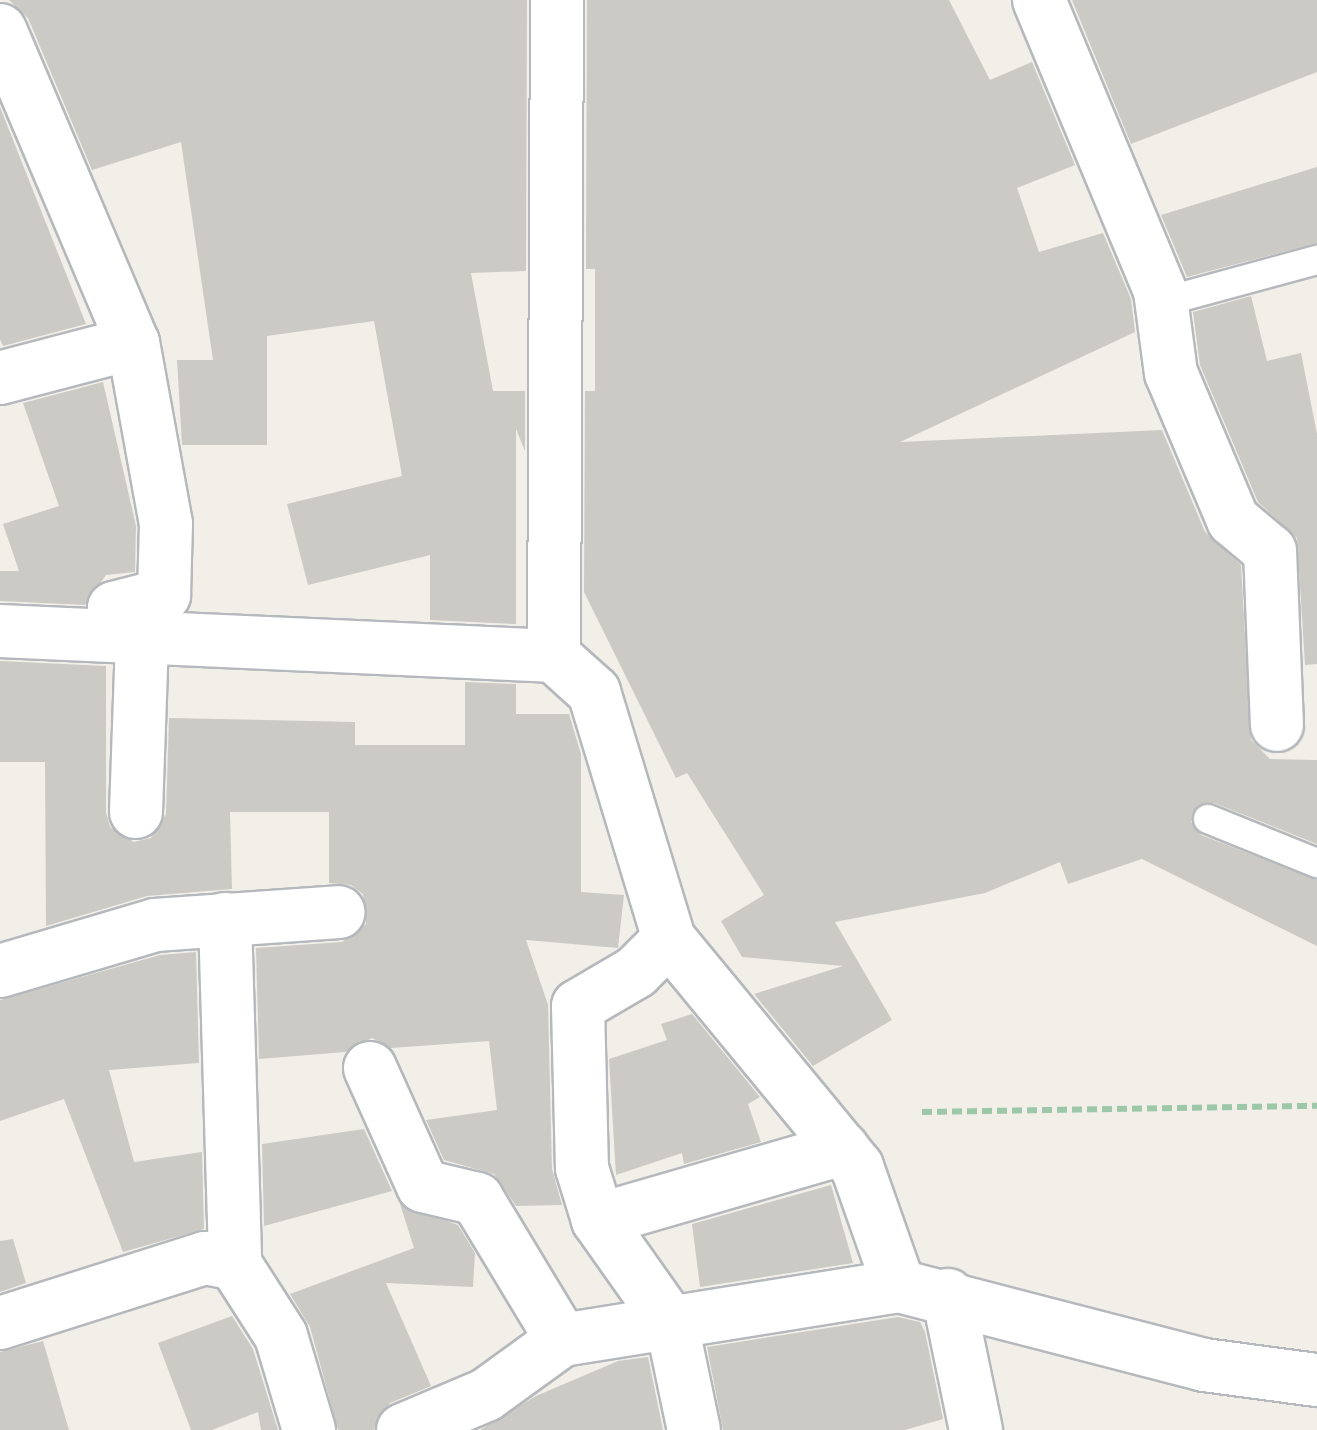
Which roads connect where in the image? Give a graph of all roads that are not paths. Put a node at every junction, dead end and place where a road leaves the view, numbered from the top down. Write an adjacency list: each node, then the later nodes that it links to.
1 (557, 0): 10 (street)
2 (1039, 0): 5 (street)
3 (0, 30): 6 (street)
4 (1317, 260): 5 (lane)
5 (1162, 302): 11 (street)
6 (133, 343): 7 (street); 9 (street)
7 (0, 378)
8 (0, 631): 9 (street)
9 (128, 637): 10 (street); 12 (street)
10 (554, 656): 17 (street)
11 (1277, 726)
12 (136, 812)
13 (1208, 819): 14 (lane)
14 (1317, 863)
15 (339, 912): 16 (street)
16 (225, 919): 18 (street); 22 (street)
17 (669, 939): 20 (street); 21 (street)
18 (0, 972)
19 (370, 1068): 26 (street)
20 (844, 1149): 21 (street); 23 (street)
21 (598, 1220): 25 (street)
22 (235, 1264): 24 (street); 28 (street)
23 (924, 1291): 25 (street); 27 (street); 31 (street)
24 (0, 1323)
25 (672, 1325): 26 (street); 30 (street)
26 (562, 1340): 29 (street)
27 (1317, 1380)
28 (309, 1430)
29 (403, 1430)
30 (694, 1430)
31 (976, 1430)

